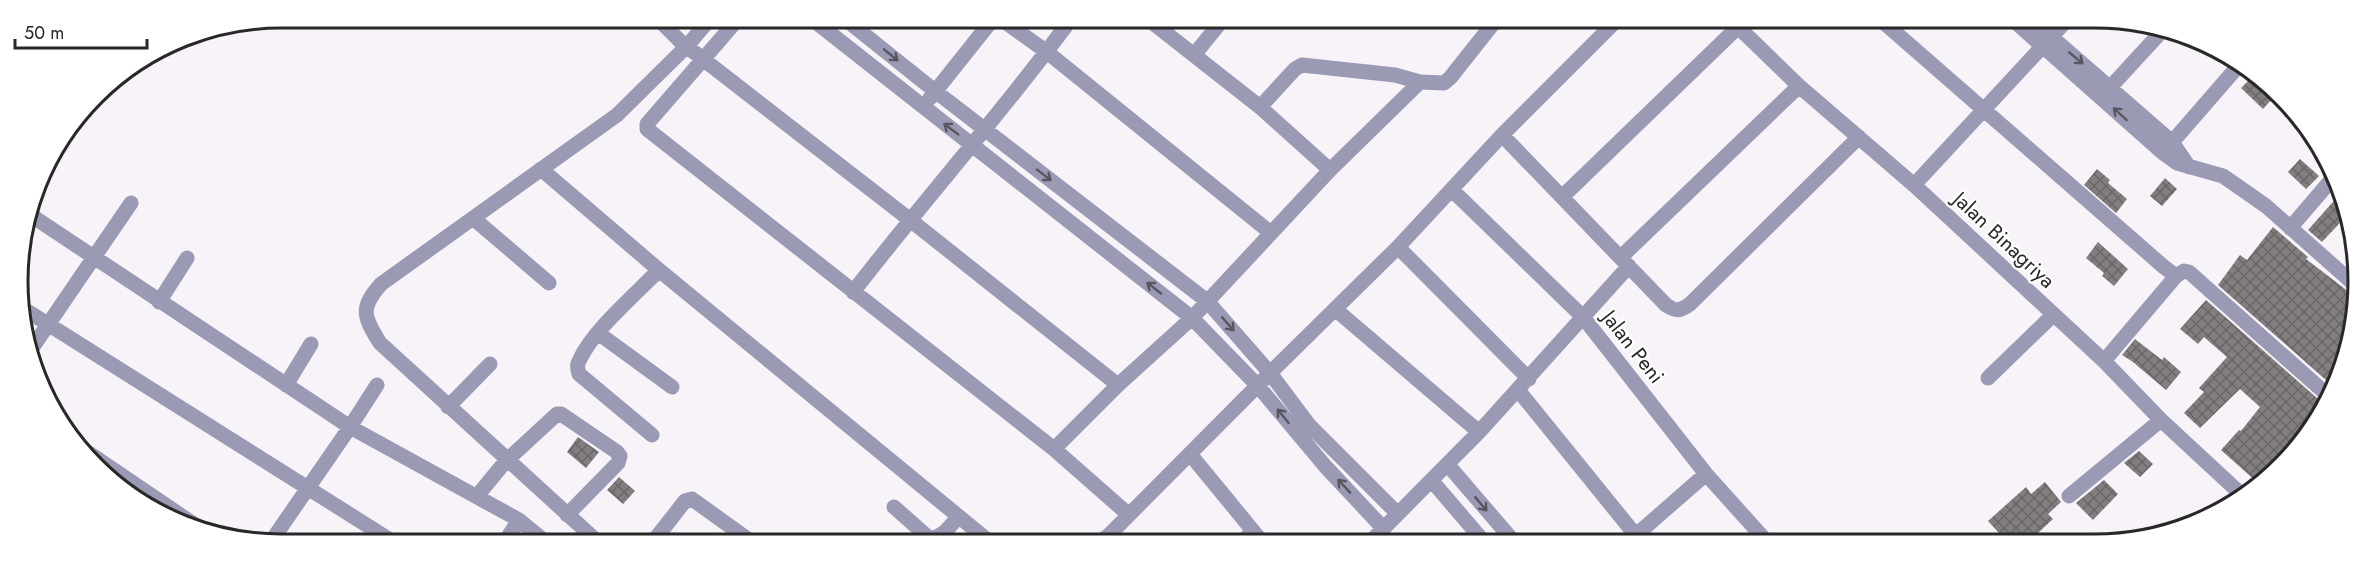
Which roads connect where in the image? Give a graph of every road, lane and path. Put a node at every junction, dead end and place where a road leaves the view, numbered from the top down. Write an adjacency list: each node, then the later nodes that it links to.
1 (667, 28): 21 (street)
2 (701, 28): 21 (street)
3 (730, 28): 24 (street)
4 (823, 28): 31 (street)
5 (856, 28): 28 (street, one-way to 28)
6 (986, 28): 28 (street)
7 (1014, 28): 22 (street)
8 (1064, 28): 22 (street)
9 (1160, 28): 23 (street)
10 (1216, 28): 23 (street)
11 (1489, 28): 26 (street)
12 (1609, 28): 34 (street)
13 (1730, 28): 43 (street)
14 (1740, 28): 27 (street, Jalan Binagriya)
15 (1890, 28): 32 (street)
16 (2025, 28): 20 (street)
17 (2037, 28): 20 (street)
18 (2060, 28): 20 (street)
19 (2157, 36): 29 (street)
20 (2047, 42): 29 (street); 32 (street)
21 (684, 44): 24 (street); 38 (street)
22 (1047, 52): 33 (street); 49 (street)
23 (1194, 55): 30 (street)
24 (703, 59): 47 (street); 58 (street)
25 (2235, 70): 37 (street)
26 (1420, 82): 30 (street); 39 (street)
27 (1798, 86): 35 (street, Jalan Binagriya); 53 (street)
28 (935, 91): 31 (street); 33 (street)
29 (2106, 93): 37 (street)
30 (1260, 107): 39 (street)
31 (923, 108): 36 (street, one-way to 31)
32 (1983, 109): 41 (street); 55 (street)
33 (986, 130): 36 (street); 59 (street, one-way to 59)
34 (1502, 135): 42 (street); 43 (street)
35 (1859, 137): 41 (street, Jalan Binagriya); 53 (street)
36 (972, 145): 47 (street); 65 (street, one-way to 36)
37 (2168, 147): 48 (street)
38 (541, 169): 45 (street); 54 (street)
39 (1330, 170): 49 (street)
40 (2328, 183): 48 (street)
41 (1914, 185): 63 (street, Jalan Binagriya)
42 (1452, 190): 50 (street); 64 (street, Jalan Peni)
43 (1562, 197): 53 (street)
44 (131, 202): 52 (street)
45 (473, 218): 57 (street); 81 (street)
46 (36, 219): 52 (street)
47 (909, 219): 58 (street); 76 (street)
48 (2290, 228): 56 (street)
49 (1271, 233): 59 (street)
50 (1398, 247): 61 (street); 77 (street)
51 (187, 258): 60 (street)
52 (94, 259): 60 (street); 66 (street)
53 (1625, 262): 64 (street)
54 (659, 270): 67 (street); 103 (street)
55 (2176, 276): 70 (street); 80 (street)
56 (2348, 279)
57 (549, 284)
58 (853, 292): 87 (street)
59 (1207, 301): 65 (street); 72 (street, one-way to 72)
60 (159, 302): 74 (street)
61 (1335, 309): 72 (street); 85 (street)
62 (31, 313): 66 (street)
63 (2053, 315): 70 (street, Jalan Binagriya); 73 (street)
64 (1583, 317): 77 (street); 92 (street, Jalan Peni)
65 (1192, 318): 76 (street); 78 (street)
66 (48, 324): 68 (street); 94 (street)
67 (598, 333): 79 (street); 86 (street)
68 (36, 342)
69 (311, 344): 74 (street)
70 (2104, 361): 82 (street, Jalan Binagriya)
71 (490, 364): 81 (street)
72 (1270, 373): 78 (street); 84 (street)
73 (1988, 378)
74 (286, 385): 83 (street)
75 (376, 385): 83 (street)
76 (1118, 385): 87 (street)
77 (1524, 385): 85 (street); 123 (street)
78 (1258, 386): 84 (street, one-way to 78); 88 (street)
79 (672, 387)
80 (2323, 392)
81 (448, 407): 89 (street)
82 (2161, 420): 95 (street, Jalan Binagriya); 97 (street)
83 (350, 427): 94 (street); 96 (street)
84 (1304, 431): 100 (street); 105 (street, one-way to 84)
85 (1479, 432): 90 (street)
86 (652, 435)
87 (1054, 449): 102 (street)
88 (1190, 454): 102 (street); 106 (street)
89 (503, 464): 96 (street); 101 (street); 101 (street)
90 (1448, 465): 93 (street); 122 (street, one-way to 122)
91 (111, 468): 99 (street)
92 (1706, 474): 124 (street); 125 (street, Jalan Peni)
93 (1432, 481): 100 (street); 121 (street)
94 (307, 488): 107 (street); 108 (street)
95 (2237, 491)
96 (477, 496): 104 (street)
97 (2069, 496)
98 (894, 507): 114 (street)
99 (170, 508)
100 (1398, 514): 105 (street)
101 (567, 515): 111 (street)
102 (1129, 515): 117 (street)
103 (958, 517): 115 (street); 116 (street)
104 (519, 520): 109 (street); 110 (street)
105 (1384, 529): 120 (street)
106 (1253, 531): 118 (street); 119 (street)
107 (276, 534)
108 (381, 534)
109 (510, 534)
110 (536, 534)
111 (589, 534)
112 (658, 534): 113 (street)
113 (741, 534)
114 (924, 534)
115 (943, 534)
116 (980, 534)
117 (1110, 534)
118 (1250, 534)
119 (1256, 534)
120 (1379, 534)
121 (1477, 534)
122 (1507, 534)
123 (1631, 534)
124 (1641, 534)
125 (1760, 534)

